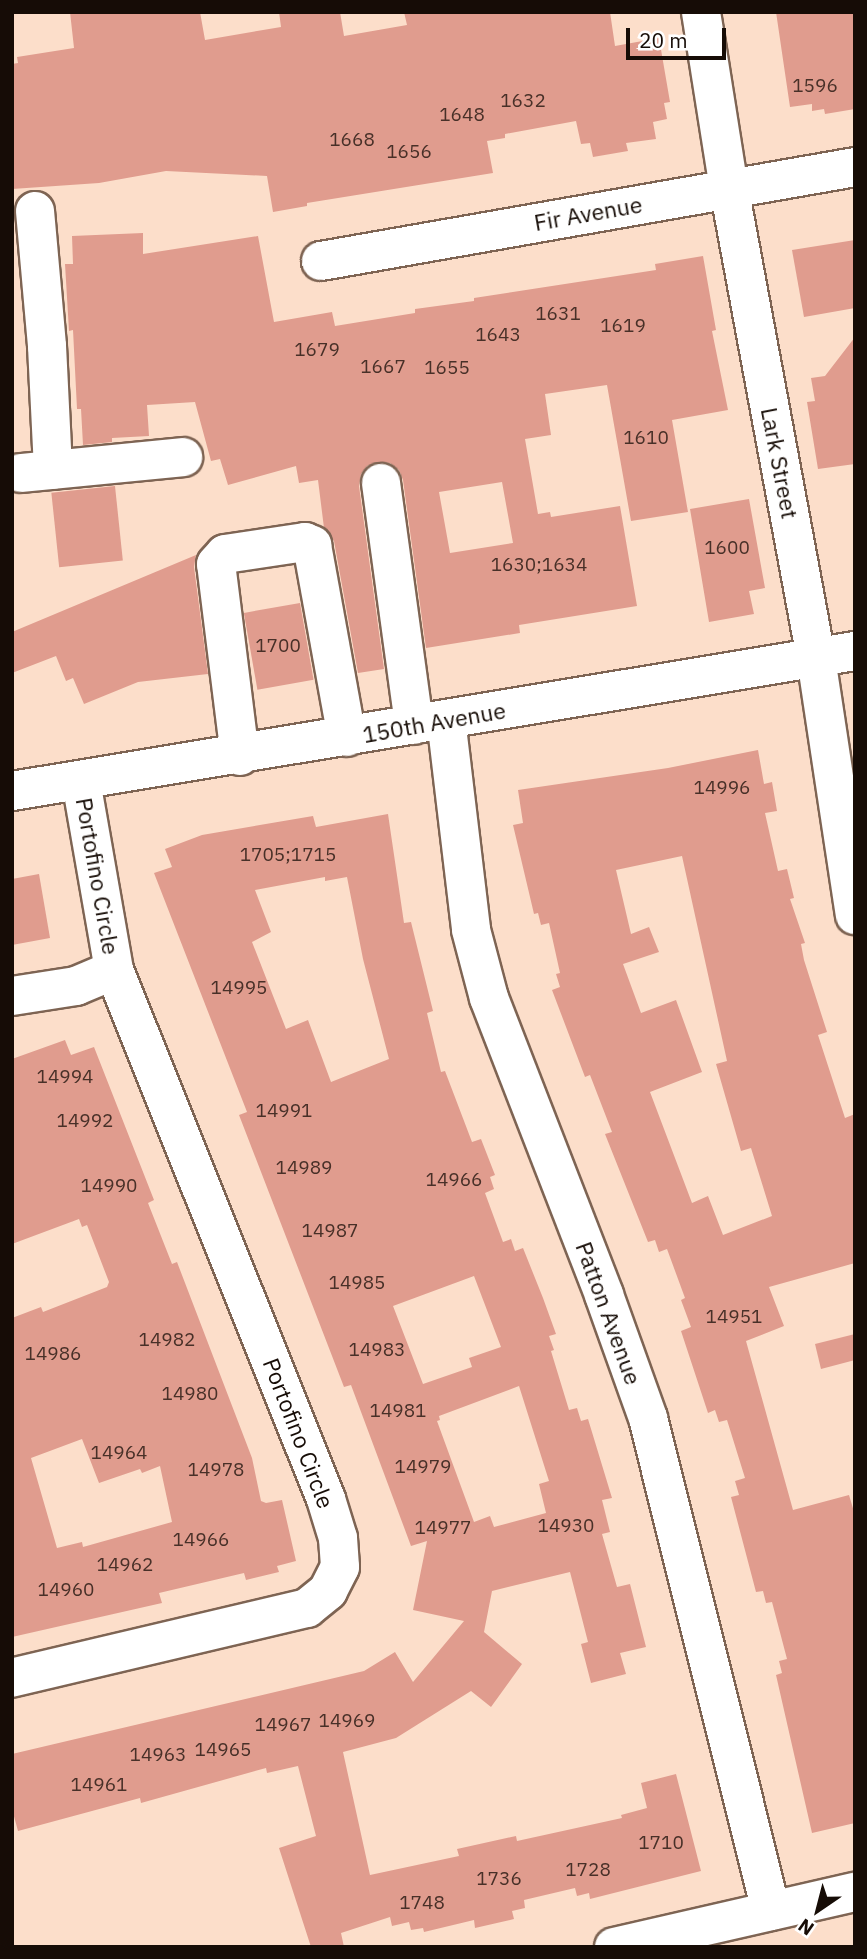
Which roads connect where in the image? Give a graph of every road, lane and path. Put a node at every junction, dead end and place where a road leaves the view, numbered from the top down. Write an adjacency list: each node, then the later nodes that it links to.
1 (701, 12): 3 (street, Lark Street)
2 (855, 167): 3 (street, Fir Avenue)
3 (729, 188): 5 (street, Fir Avenue); 9 (street, Lark Street)
4 (35, 211): 6 (street)
5 (321, 261)
6 (183, 457)
7 (381, 483): 10 (street, Patton Avenue)
8 (855, 651): 9 (street, 150th Avenue)
9 (816, 657): 10 (street, 150th Avenue); 15 (street, Lark Street)
10 (430, 722): 11 (street, 150th Avenue); 20 (street, Patton Avenue)
11 (347, 737): 12 (street, 150th Avenue); 12 (street)
12 (240, 755): 13 (street, 150th Avenue)
13 (81, 781): 14 (street, 150th Avenue); 16 (street, Portofino Circle)
14 (12, 791)
15 (855, 915)
16 (114, 970): 17 (street, Portofino Circle); 18 (street, Portofino Circle)
17 (12, 996)
18 (12, 1678)
19 (855, 1892): 20 (street)
20 (771, 1911): 21 (street)
21 (614, 1947)

